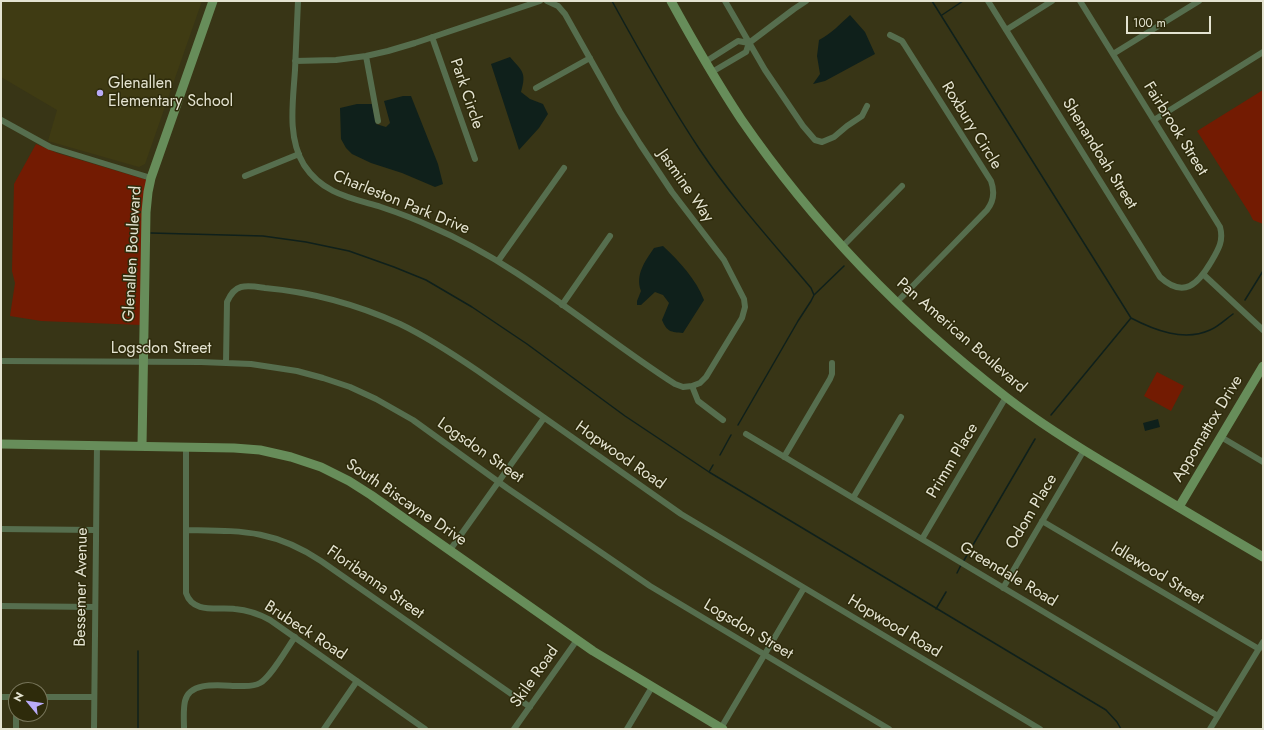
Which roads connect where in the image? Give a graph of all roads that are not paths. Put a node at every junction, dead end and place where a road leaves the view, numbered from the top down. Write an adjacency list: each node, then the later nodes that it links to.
1 (213, 1): 32 (street, Glenallen Boulevard)
2 (298, 1): 20 (street, Charleston Park Drive)
3 (540, 1): 14 (street)
4 (547, 1): 19 (street, Jasmine Way)
5 (671, 1): 21 (street, Pan American Boulevard)
6 (725, 1): 15 (street)
7 (806, 1): 15 (street)
8 (988, 1): 12 (street, Shenandoah Street)
9 (1052, 1): 12 (street)
10 (1080, 1): 17 (street, Fairbrook Street)
11 (1199, 1): 17 (street)
12 (1006, 30): 37 (street, Shenandoah Street)
13 (890, 35): 38 (street, Roxbury Circle)
14 (432, 37): 18 (street); 29 (street, Park Circle)
15 (748, 43): 21 (street); 22 (street); 24 (street)
16 (1263, 52): 26 (street)
17 (1113, 54): 26 (street, Fairbrook Street)
18 (366, 56): 20 (street); 27 (street)
19 (590, 58): 23 (street); 46 (street, Jasmine Way)
20 (295, 61): 28 (street, Charleston Park Drive)
21 (705, 62): 22 (street, Pan American Boulevard)
22 (712, 72): 35 (street, Pan American Boulevard)
23 (536, 88)
24 (867, 106)
25 (1, 120): 32 (street)
26 (1154, 120): 37 (street, Fairbrook Street)
27 (378, 121)
28 (299, 154): 31 (street); 36 (street, Charleston Park Drive)
29 (475, 159)
30 (564, 168): 36 (street)
31 (244, 176)
32 (151, 178): 42 (street, Glenallen Boulevard)
33 (902, 186): 35 (street)
34 (610, 236): 39 (street)
35 (842, 247): 38 (street, Pan American Boulevard)
36 (498, 261): 39 (street, Charleston Park Drive)
37 (1204, 275): 40 (street)
38 (896, 303): 47 (street, Pan American Boulevard)
39 (562, 305): 46 (street, Charleston Park Drive)
40 (1263, 330)
41 (1, 361): 42 (street, Logsdon Street)
42 (144, 362): 43 (street, Logsdon Street); 55 (street, Glenallen Boulevard)
43 (226, 363): 49 (street, Hopwood Road); 60 (street, Logsdon Street)
44 (832, 363): 58 (street)
45 (1263, 366): 52 (street, Appomattox Drive)
46 (692, 386): 50 (street)
47 (1006, 397): 57 (street, Pan American Boulevard); 67 (street, Primm Place)
48 (901, 417): 61 (street)
49 (544, 418): 60 (street); 70 (street, Hopwood Road)
50 (723, 420)
51 (746, 434): 58 (street)
52 (1220, 438): 59 (street); 62 (street, Appomattox Drive)
53 (1, 444): 54 (street, South Biscayne Drive)
54 (97, 445): 55 (street, South Biscayne Drive); 65 (street, Bessemer Avenue)
55 (142, 446): 56 (street, South Biscayne Drive)
56 (186, 447): 66 (street, Brubeck Road); 68 (street, South Biscayne Drive)
57 (1084, 450): 62 (street, Pan American Boulevard); 63 (street, Odom Place)
58 (784, 457): 61 (street, Greendale Road)
59 (1263, 462)
60 (499, 482): 68 (street); 78 (street, Logsdon Street)
61 (853, 498): 67 (street, Greendale Road)
62 (1179, 507): 69 (street, Pan American Boulevard)
63 (1042, 520): 71 (street, Odom Place); 77 (street, Idlewood Street)
64 (1, 529): 65 (street)
65 (95, 530): 73 (street, Bessemer Avenue)
66 (186, 530): 74 (street, Brubeck Road); 83 (street, Floribanna Street)
67 (922, 539): 71 (street, Greendale Road)
68 (450, 550): 75 (street, South Biscayne Drive)
69 (1263, 557)
70 (804, 588): 78 (street); 93 (street, Hopwood Road)
71 (1003, 588): 84 (street, Greendale Road)
72 (1, 606): 73 (street)
73 (95, 607): 82 (street, Bessemer Avenue)
74 (295, 637): 79 (street, Brubeck Road); 87 (street)
75 (577, 640): 80 (street, South Biscayne Drive); 83 (street, Skile Road)
76 (1263, 642): 77 (street)
77 (1258, 650): 84 (street)
78 (765, 655): 91 (street); 92 (street, Logsdon Street)
79 (357, 681): 85 (street, Brubeck Road); 88 (street)
80 (652, 687): 90 (street); 91 (street, South Biscayne Drive)
81 (48, 697): 82 (street)
82 (94, 698): 86 (street, Bessemer Avenue)
83 (530, 707): 89 (street, Skile Road)
84 (1218, 716): 94 (street)
85 (422, 728)
86 (94, 729)
87 (184, 729)
88 (324, 729)
89 (514, 729)
90 (627, 729)
91 (722, 729)
92 (889, 729)
93 (1040, 729)
94 (1210, 729)

